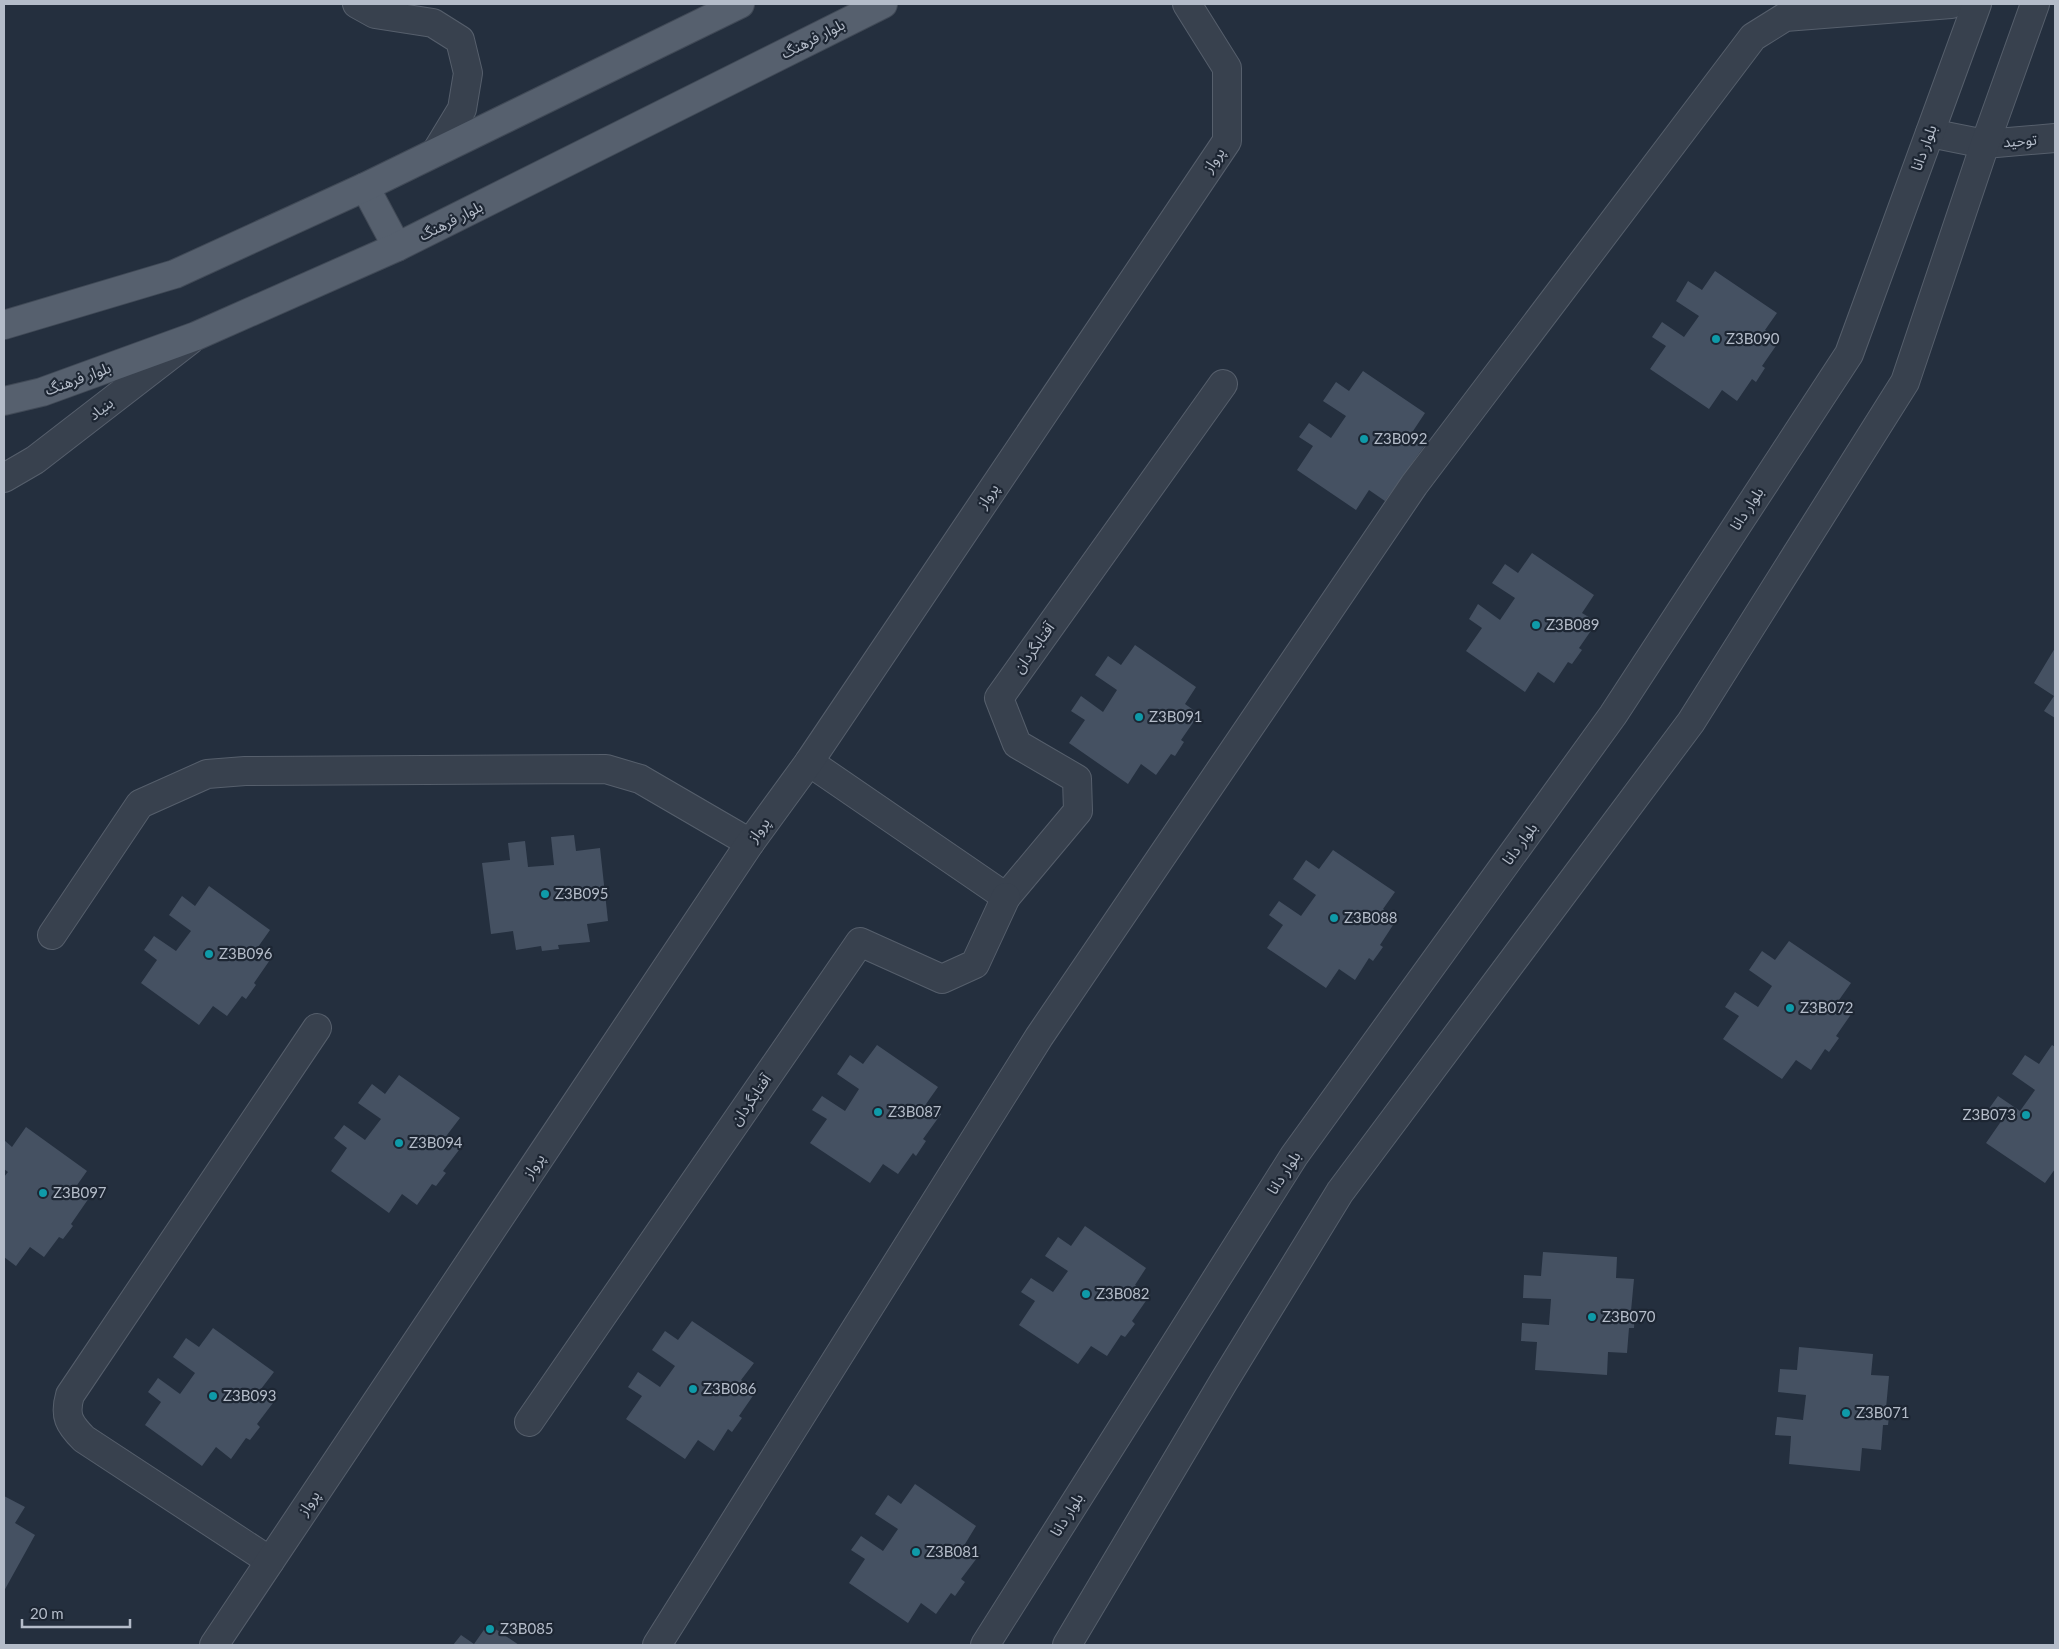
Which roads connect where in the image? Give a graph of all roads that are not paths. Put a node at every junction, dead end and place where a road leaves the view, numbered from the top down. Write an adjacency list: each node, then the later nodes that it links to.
1 (357, 4): 11 (street)
2 (740, 4): 11 (main road)
3 (883, 4): 13 (main road, بلوار فرهنگ)
4 (1188, 4): 19 (street, پرواز)
5 (1951, 4): 27 (street)
6 (1977, 4): 8 (street, بلوار دانا)
7 (2035, 4): 10 (street)
8 (1930, 133): 10 (street, توحید); 28 (street, بلوار دانا)
9 (2055, 138): 10 (street, توحید)
10 (1985, 144): 29 (street)
11 (436, 152): 12 (main road)
12 (365, 187): 13 (main road); 14 (main road)
13 (397, 248): 15 (main road, بلوار فرهنگ)
14 (4, 325)
15 (196, 336): 17 (main road, بلوار فرهنگ); 18 (street, بنیاد)
16 (1223, 384): 21 (street, آفتابگردان)
17 (4, 401)
18 (4, 478)
19 (809, 762): 20 (street, پرواز); 21 (street)
20 (750, 843): 22 (street); 25 (street, پرواز)
21 (1006, 897): 24 (street, آفتابگردان)
22 (52, 935)
23 (318, 1028): 25 (street)
24 (529, 1422)
25 (270, 1561): 26 (street, پرواز)
26 (214, 1645)
27 (657, 1645)
28 (985, 1645)
29 (1067, 1645)

